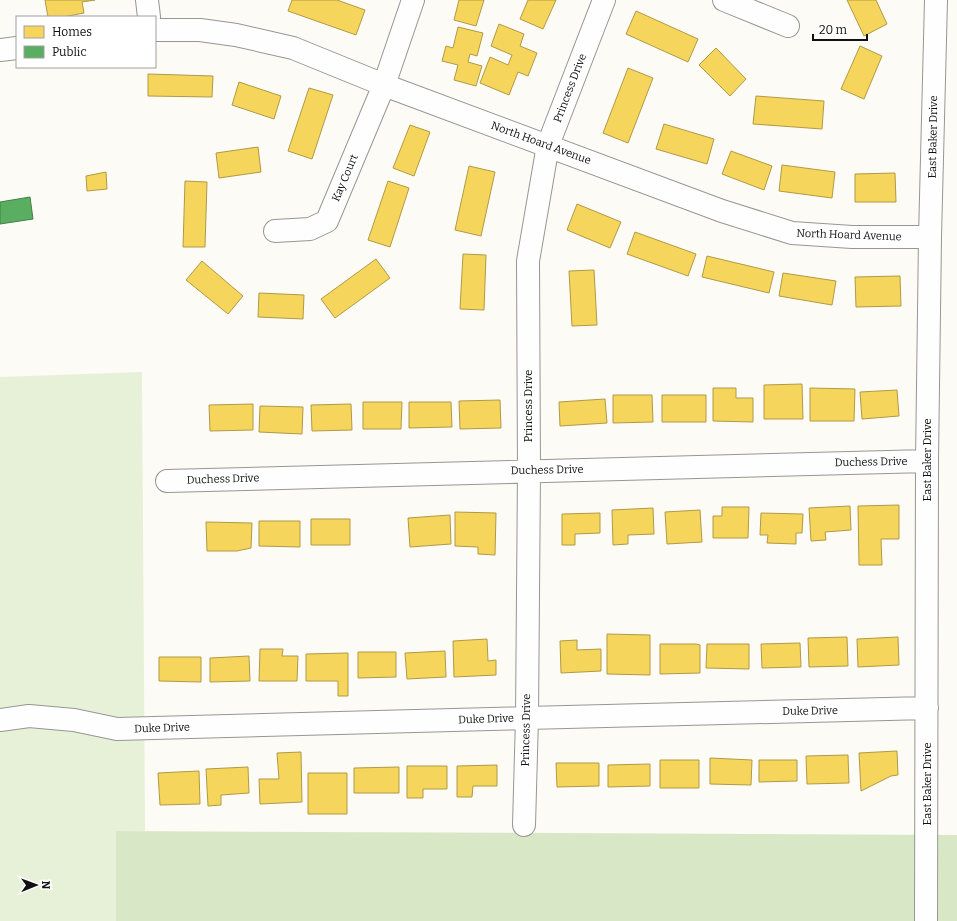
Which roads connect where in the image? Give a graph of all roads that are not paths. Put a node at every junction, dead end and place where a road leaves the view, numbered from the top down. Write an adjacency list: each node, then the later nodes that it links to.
1 (147, 0): 6 (street)
2 (413, 0): 11 (street, Kay Court)
3 (604, 0): 12 (street, Princess Drive)
4 (724, 0): 7 (street)
5 (936, 0): 14 (street, East Baker Drive)
6 (149, 16)
7 (788, 26)
8 (156, 30): 11 (street, North Hoard Avenue)
9 (16, 48): 10 (street)
10 (0, 50)
11 (384, 85): 12 (street, North Hoard Avenue); 13 (street, Kay Court)
12 (548, 146): 14 (street, North Hoard Avenue); 16 (street, Princess Drive)
13 (275, 231)
14 (930, 237): 15 (street, East Baker Drive)
15 (927, 461): 16 (street, Duchess Drive); 18 (street, East Baker Drive)
16 (529, 471): 17 (street, Duchess Drive); 19 (street, Princess Drive)
17 (167, 481)
18 (927, 708): 19 (street, Duke Drive); 22 (street, East Baker Drive)
19 (527, 718): 20 (street, Duke Drive); 21 (street, Princess Drive)
20 (0, 720)
21 (524, 825)
22 (926, 921)

